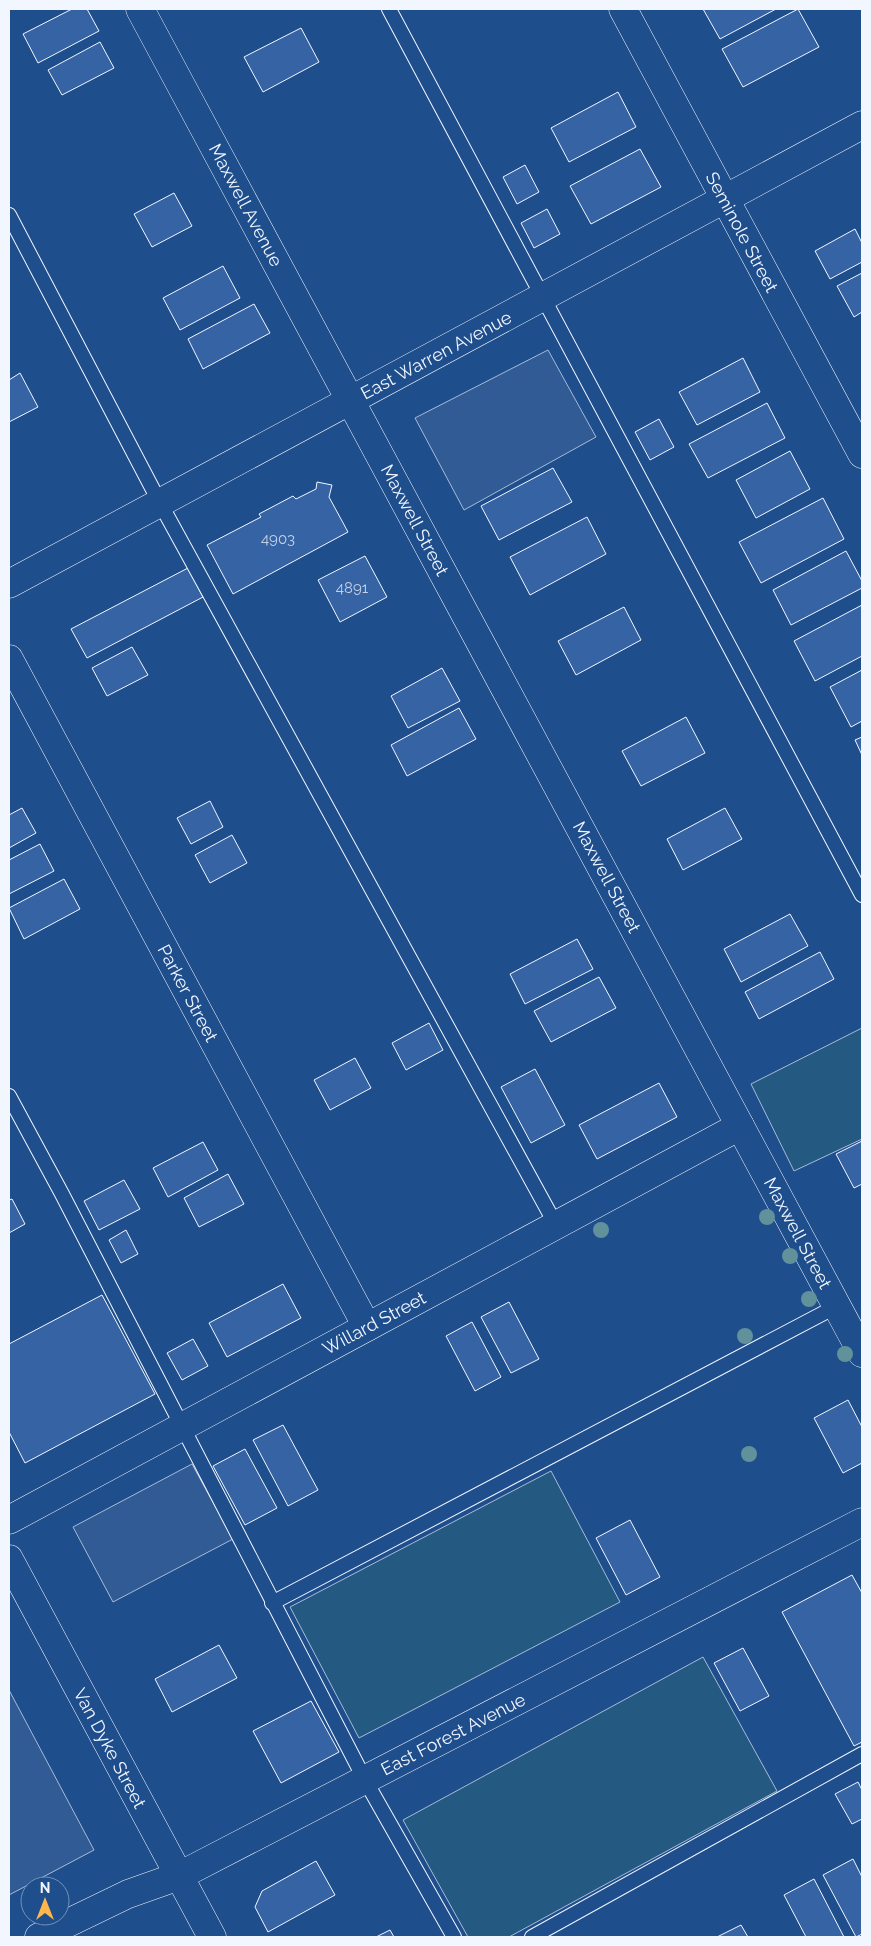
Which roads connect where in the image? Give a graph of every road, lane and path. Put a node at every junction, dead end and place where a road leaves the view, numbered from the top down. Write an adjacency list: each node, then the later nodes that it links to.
1 (140, 9): 8 (street, Maxwell Avenue)
2 (390, 9): 7 (lane)
3 (623, 9): 5 (street, Seminole Street)
4 (862, 125): 5 (street, East Warren Avenue)
5 (725, 199): 7 (street, East Warren Avenue); 9 (street, Seminole Street)
6 (9, 216): 10 (lane)
7 (542, 298): 8 (street, East Warren Avenue); 13 (lane)
8 (351, 400): 10 (street, East Warren Avenue); 15 (street, Maxwell Street)
9 (862, 454)
10 (160, 502): 11 (street, East Warren Avenue); 16 (lane)
11 (9, 584)
12 (9, 659): 18 (street, Parker Street)
13 (862, 895)
14 (9, 1096): 20 (lane)
15 (740, 1126): 16 (street, Willard Street); 17 (street, Maxwell Street)
16 (556, 1225): 18 (street, Willard Street)
17 (837, 1306): 19 (street, Maxwell Street); 24 (lane)
18 (367, 1327): 20 (street, Willard Street)
19 (862, 1353)
20 (181, 1428): 21 (street, Willard Street); 24 (lane)
21 (9, 1520)
22 (862, 1522): 26 (street, East Forest Avenue)
23 (9, 1559): 27 (street, Van Dyke Street)
24 (272, 1603): 26 (lane)
25 (862, 1754): 31 (lane)
26 (364, 1780): 27 (street, East Forest Avenue); 30 (lane)
27 (179, 1876): 28 (street, East Forest Avenue); 29 (street, Van Dyke Street)
28 (39, 1937)
29 (212, 1937)
30 (454, 1937)
31 (532, 1937)

